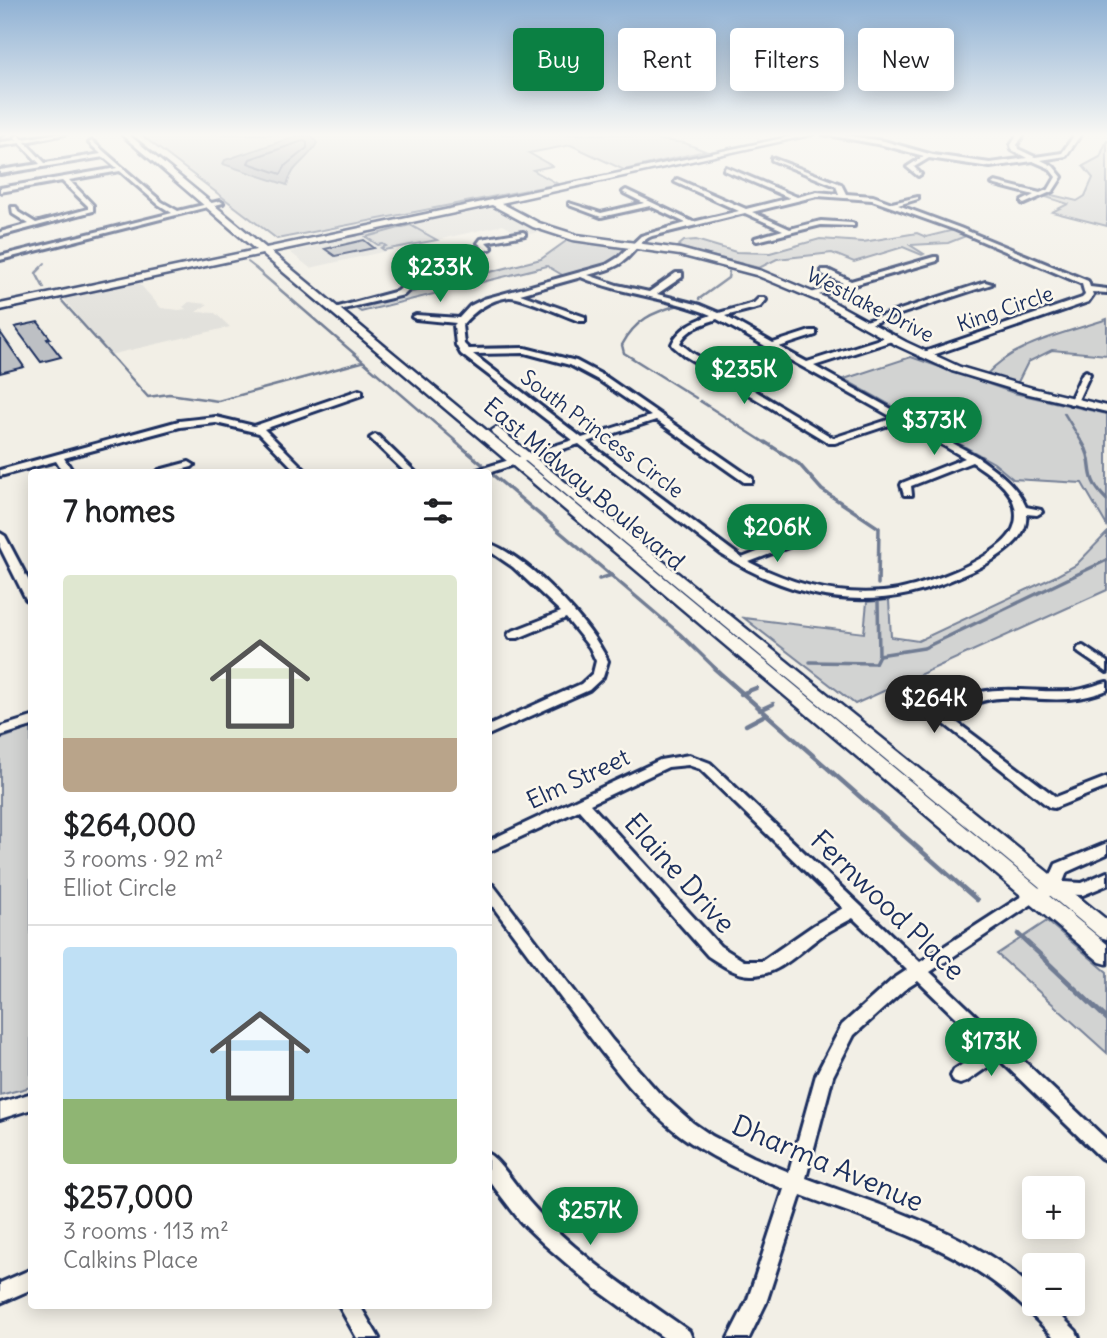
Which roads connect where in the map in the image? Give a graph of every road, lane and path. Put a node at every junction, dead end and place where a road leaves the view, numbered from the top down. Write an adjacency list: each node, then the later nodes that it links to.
1 (81, 196): 28 (street)
2 (152, 196): 25 (street)
3 (200, 196): 21 (main road, East Midway Boulevard)
4 (212, 196): 17 (main road, East Midway Boulevard)
5 (513, 196): 15 (main road)
6 (514, 196): 15 (main road)
7 (635, 196): 20 (street)
8 (713, 196): 24 (street)
9 (791, 196): 13 (street)
10 (804, 196): 13 (street, King Circle)
11 (855, 196): 22 (street, King Circle)
12 (1038, 196): 16 (street)
13 (795, 198): 24 (street, King Circle)
14 (916, 198): 22 (street)
15 (497, 200): 18 (main road); 26 (main road); 34 (main road, Westlake Drive)
16 (1024, 202)
17 (220, 203): 21 (street); 35 (main road, East Midway Boulevard)
18 (469, 204): 26 (main road); 35 (main road)
19 (571, 204): 20 (street)
20 (650, 204): 27 (street)
21 (210, 205): 25 (street); 35 (main road, East Midway Boulevard)
22 (890, 205): 45 (street, King Circle)
23 (15, 208): 28 (street)
24 (744, 210): 27 (street, King Circle); 30 (street)
25 (176, 212): 36 (street)
26 (442, 215): 35 (main road)
27 (691, 223): 34 (street, King Circle)
28 (35, 225): 31 (street)
29 (852, 225): 30 (street)
30 (790, 231): 33 (street)
31 (0, 234)
32 (519, 235): 53 (street)
33 (757, 239)
34 (636, 245): 40 (street); 50 (main road, Westlake Drive)
35 (270, 249): 38 (main road); 42 (main road); 53 (main road, East Midway Boulevard)
36 (0, 258)
37 (934, 259): 43 (street)
38 (178, 267): 42 (main road); 47 (main road)
39 (825, 272): 43 (street)
40 (582, 275): 48 (street); 49 (street)
41 (679, 275): 49 (street)
42 (134, 281): 47 (main road)
43 (850, 284): 50 (street)
44 (988, 284): 58 (street)
45 (1087, 289): 46 (street, King Circle); 63 (street, King Circle)
46 (1107, 291)
47 (67, 293): 52 (main road)
48 (510, 293): 56 (street); 57 (street)
49 (650, 295): 54 (street)
50 (812, 295): 58 (main road, Westlake Drive)
51 (762, 300): 54 (street)
52 (0, 307)
53 (341, 308): 76 (main road, East Midway Boulevard)
54 (720, 316): 61 (street); 70 (street)
55 (416, 317): 57 (street)
56 (582, 319)
57 (461, 321): 62 (street)
58 (864, 323): 60 (main road, Westlake Drive)
59 (814, 333): 61 (street)
60 (892, 338): 63 (main road, Westlake Drive); 64 (street)
61 (773, 346): 64 (street)
62 (464, 352): 69 (street); 73 (street, South Princess Circle)
63 (924, 355): 67 (main road, Westlake Drive)
64 (807, 365): 70 (street)
65 (1086, 374): 67 (street)
66 (359, 393): 71 (street)
67 (1073, 402): 68 (main road, Westlake Drive)
68 (1107, 409)
69 (658, 417): 73 (street); 84 (street)
70 (902, 418): 75 (street)
71 (257, 428): 74 (street); 80 (street)
72 (375, 438): 81 (street)
73 (580, 441): 76 (street); 91 (street, South Princess Circle)
74 (58, 456): 78 (street); 83 (street)
75 (973, 458): 85 (street); 86 (street)
76 (523, 459): 82 (street); 107 (main road, East Midway Boulevard)
77 (188, 465): 79 (street)
78 (66, 469)
79 (173, 469)
80 (299, 469)
81 (408, 469)
82 (490, 469)
83 (0, 473)
84 (748, 480)
85 (908, 493)
86 (1022, 510): 87 (street); 91 (street, South Princess Circle)
87 (1037, 512)
88 (0, 536): 92 (street)
89 (808, 540): 91 (street)
90 (492, 548): 93 (street)
91 (740, 562)
92 (28, 591)
93 (568, 613): 94 (street); 99 (street)
94 (514, 635)
95 (1083, 650): 96 (street)
96 (1107, 668)
97 (1107, 686): 102 (street)
98 (28, 722): 100 (street)
99 (492, 729)
100 (0, 732)
101 (690, 755): 103 (street, Elm Street); 109 (street, Fernwood Place)
102 (1107, 782)
103 (582, 803): 104 (street, Elm Street); 109 (street, Elaine Drive)
104 (492, 845)
105 (1107, 848): 107 (street)
106 (1107, 878): 107 (street)
107 (1045, 892): 110 (main road, East Midway Boulevard); 111 (main road, East Midway Boulevard); 112 (street)
108 (492, 894): 119 (street, Dharma Avenue)
109 (856, 909): 112 (street, Fernwood Place)
110 (1107, 932)
111 (1107, 956)
112 (919, 971): 113 (street, Fernwood Place); 119 (street)
113 (1000, 1049): 114 (street); 117 (street, Fernwood Place)
114 (960, 1076)
115 (28, 1102): 116 (street)
116 (0, 1111)
117 (1107, 1152)
118 (492, 1168): 126 (street)
119 (795, 1183): 122 (street, Dharma Avenue); 127 (street)
120 (28, 1281): 121 (street)
121 (0, 1293)
122 (1022, 1293)
123 (351, 1309): 125 (street)
124 (1048, 1316): 128 (street, Dharma Avenue)
125 (366, 1337)
126 (682, 1338)
127 (738, 1338)
128 (1069, 1338)

